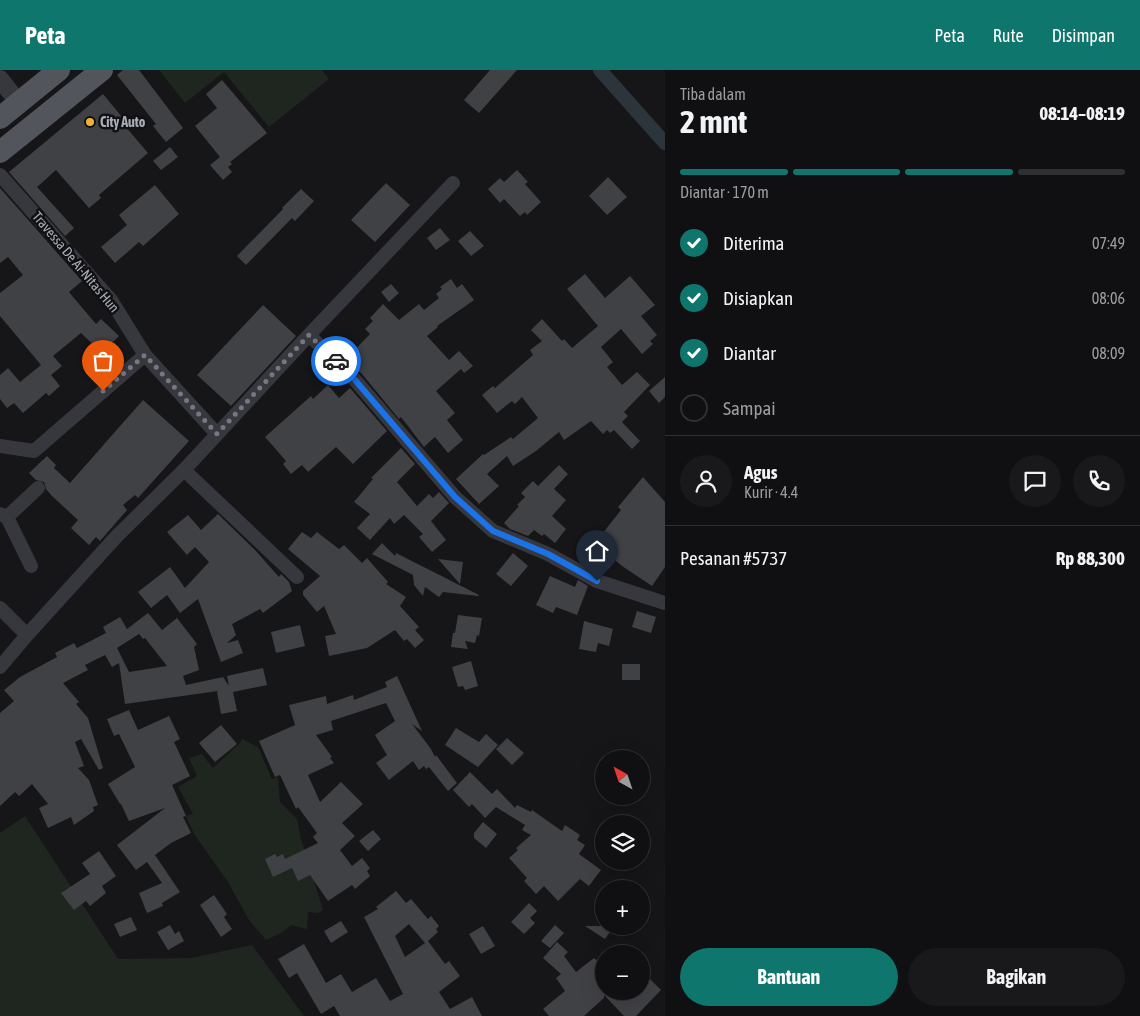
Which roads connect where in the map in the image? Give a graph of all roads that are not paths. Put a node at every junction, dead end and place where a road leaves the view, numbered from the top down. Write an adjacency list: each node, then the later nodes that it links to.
1 (58, 70): 4 (main road)
2 (102, 70): 6 (main road)
3 (0, 79): 4 (street)
4 (19, 103): 5 (main road)
5 (0, 118)
6 (0, 152)
7 (0, 175): 10 (street, Travessa De Ai-Nitas Hun)
8 (453, 183): 9 (street)
9 (309, 335): 11 (street); 18 (street)
10 (145, 355): 11 (street, Travessa De Ai-Nitas Hun); 12 (street)
11 (217, 434): 13 (street)
12 (0, 446)
13 (184, 470): 17 (street); 20 (street)
14 (38, 488): 15 (street)
15 (3, 515): 16 (street)
16 (31, 566)
17 (297, 577)
18 (665, 603)
19 (0, 608): 20 (street)
20 (26, 635): 21 (street)
21 (0, 667)

